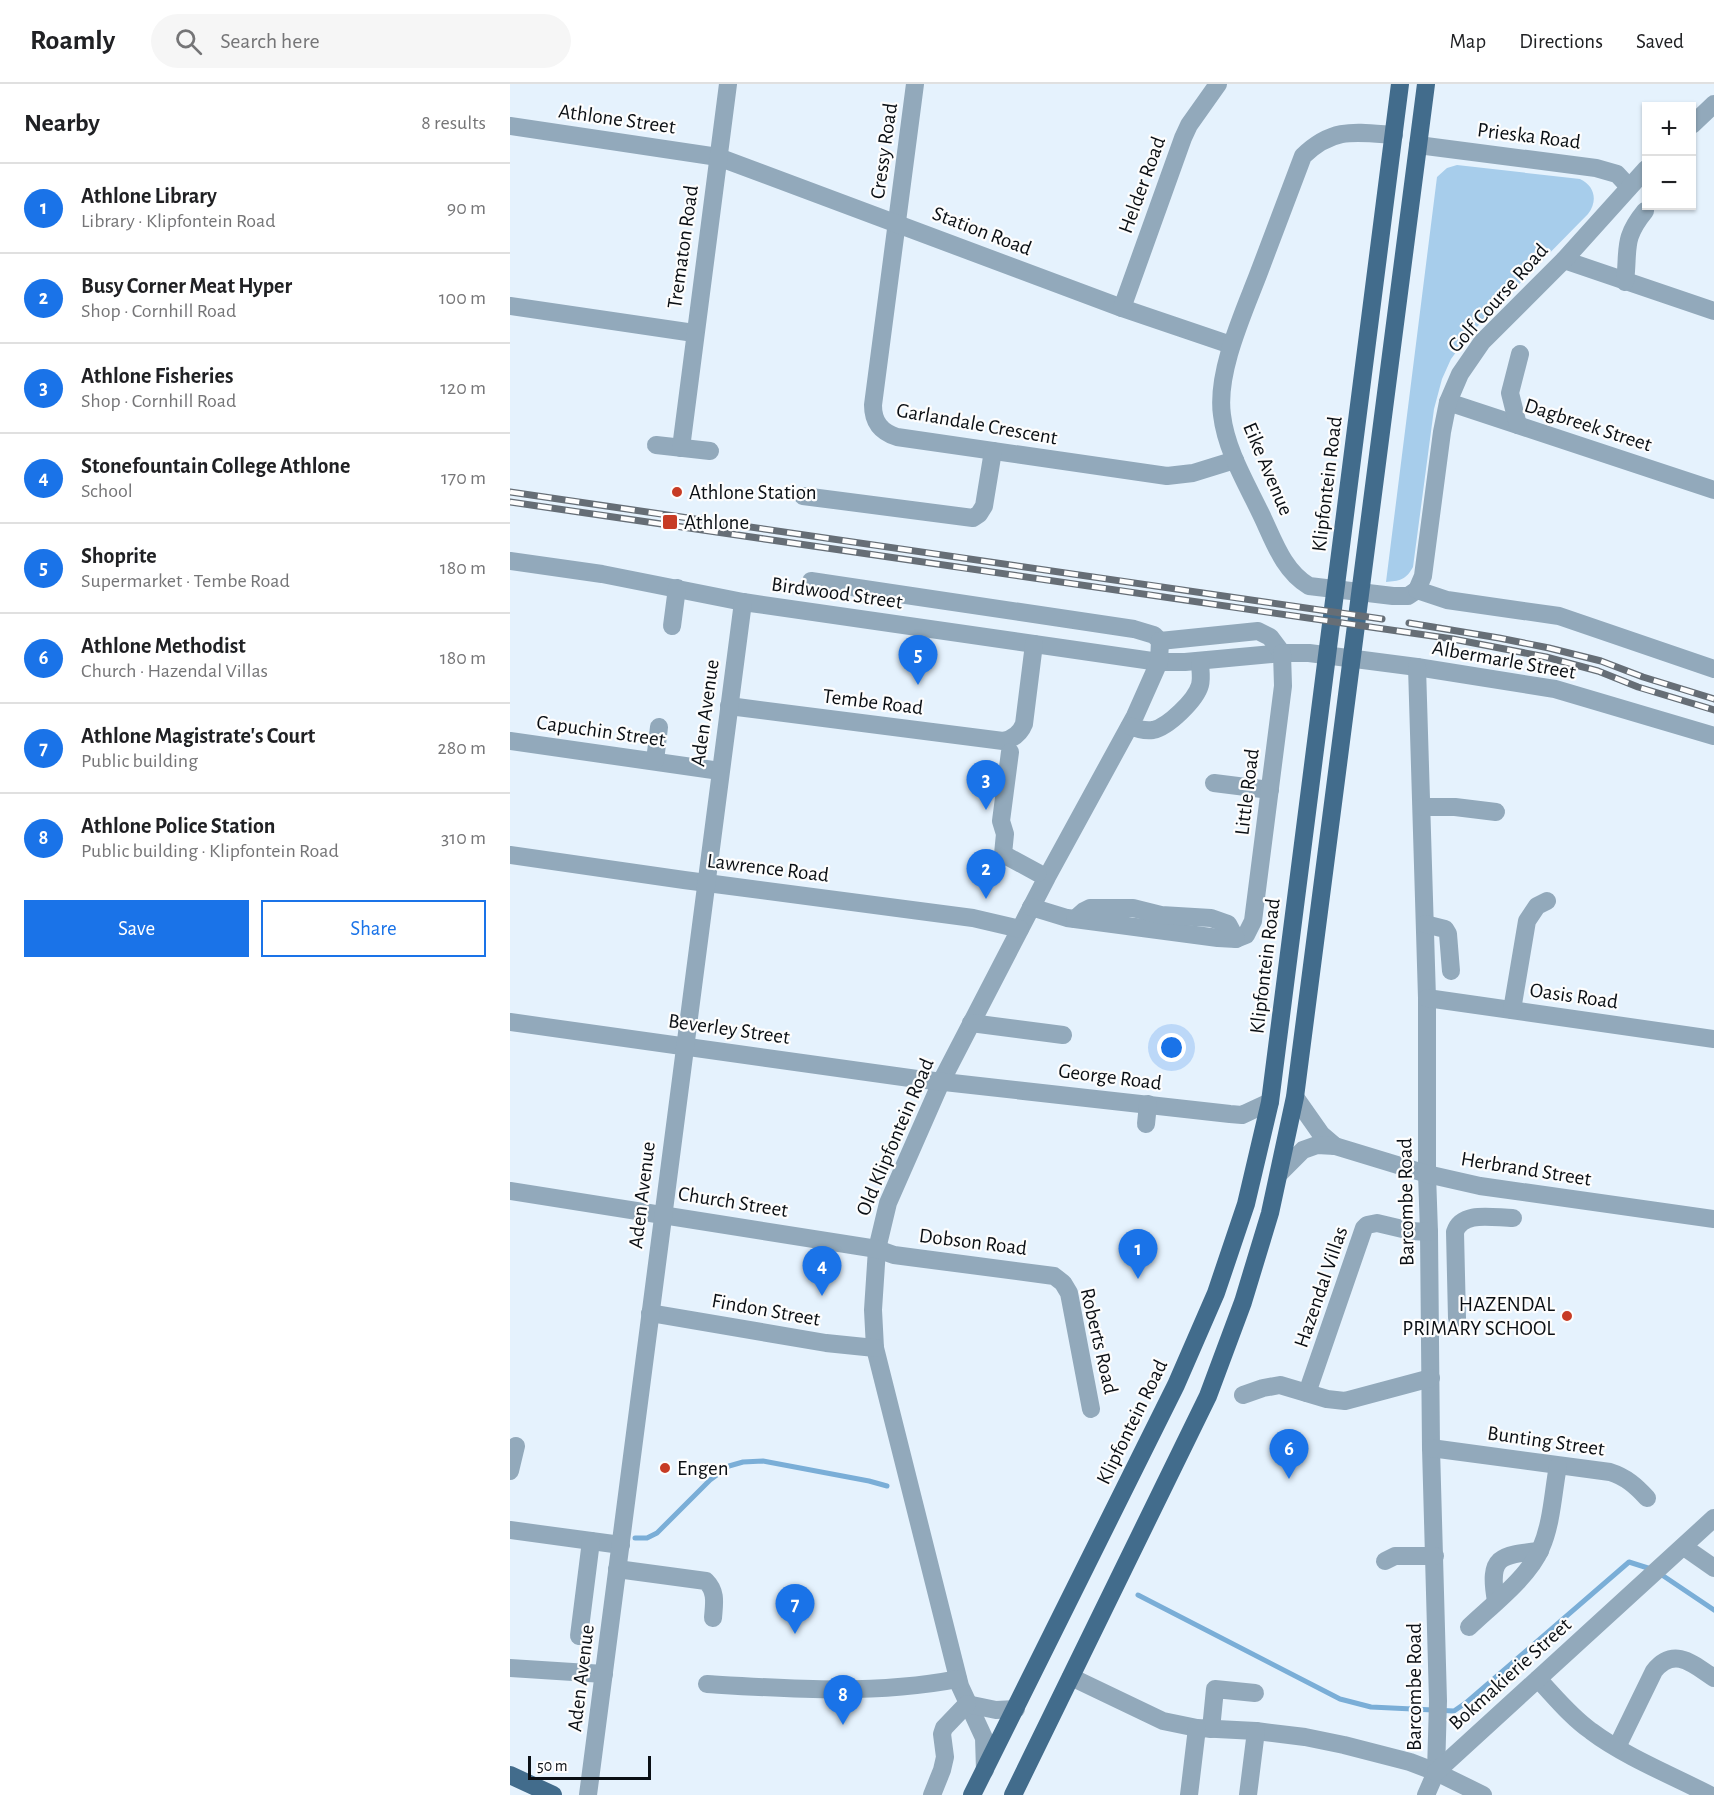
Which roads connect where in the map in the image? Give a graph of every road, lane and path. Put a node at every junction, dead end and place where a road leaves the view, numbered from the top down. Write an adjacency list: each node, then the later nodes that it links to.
1 (728, 84): 11 (street, Trematon Road)
2 (915, 84): 15 (street, Cressy Road)
3 (1218, 84): 19 (street, Helder Road)
4 (1400, 84): 9 (main road, Klipfontein Road)
5 (1426, 84): 10 (main road)
6 (1714, 104): 7 (street)
7 (1696, 121)
8 (510, 126): 11 (street, Athlone Street)
9 (1394, 135): 22 (street, Eike Avenue); 79 (main road, Klipfontein Road)
10 (1418, 145): 13 (street, Prieska Road); 78 (main road)
11 (718, 157): 15 (street, Station Road); 21 (street, Trematon Road)
12 (1642, 174): 13 (street, Golf Course Road)
13 (1629, 187): 16 (street, Golf Course Road)
14 (1646, 211): 17 (street)
15 (897, 223): 19 (street, Station Road); 29 (street, Garlandale Crescent)
16 (1564, 260): 17 (street); 24 (street, Golf Course Road)
17 (1625, 282): 20 (street)
18 (510, 306): 21 (street)
19 (1122, 308): 22 (street, Station Road)
20 (1714, 311)
21 (694, 333): 27 (street, Trematon Road)
22 (1231, 345): 30 (street, Eike Avenue)
23 (1520, 354): 25 (street)
24 (1448, 402): 25 (street, Dagbreek Street); 37 (street, Golf Course Road)
25 (1518, 425): 31 (street, Dagbreek Street)
26 (656, 444): 27 (street)
27 (681, 448): 28 (street)
28 (710, 451)
29 (993, 451): 30 (street, Garlandale Crescent); 32 (street)
30 (1235, 460): 37 (street, Eike Avenue)
31 (1714, 490)
32 (803, 496)
33 (510, 561): 36 (street, Birdwood Street)
34 (811, 580): 35 (street)
35 (843, 585): 39 (street); 40 (street)
36 (677, 588): 38 (street, Birdwood Street); 41 (street)
37 (1417, 590): 49 (street, Eike Avenue)
38 (743, 602): 40 (street, Birdwood Street); 50 (street, Aden Avenue)
39 (992, 607): 42 (street); 43 (street)
40 (838, 616): 42 (street, Birdwood Street)
41 (672, 626)
42 (988, 637): 44 (street, Birdwood Street)
43 (1160, 641): 45 (street); 47 (street)
44 (1034, 644): 47 (street, Birdwood Street); 55 (street)
45 (1282, 653): 46 (street); 48 (street, Albermarle Street); 59 (street, Little Road)
46 (1200, 661): 47 (street); 51 (street)
47 (1159, 662): 51 (street, Old Klipfontein Road)
48 (1417, 667): 53 (street, Albermarle Street); 60 (street, Barcombe Road)
49 (1714, 669)
50 (729, 706): 55 (street, Tembe Road); 57 (street, Aden Avenue)
51 (1130, 726): 66 (street, Old Klipfontein Road)
52 (659, 728): 56 (street)
53 (1714, 736)
54 (510, 741): 56 (street, Capuchin Street)
55 (1011, 745): 63 (street)
56 (655, 762): 57 (street, Capuchin Street)
57 (720, 771): 64 (street, Aden Avenue)
58 (1214, 783): 59 (street)
59 (1270, 790): 66 (street, Little Road)
60 (1422, 807): 61 (street); 67 (street, Barcombe Road)
61 (1496, 812)
62 (510, 855): 64 (street, Lawrence Road)
63 (1038, 873)
64 (705, 882): 68 (street, Lawrence Road); 76 (street, Aden Avenue)
65 (1547, 901): 71 (street)
66 (1031, 907): 68 (street, Old Klipfontein Road)
67 (1425, 924): 69 (street); 70 (street, Barcombe Road)
68 (1020, 929): 73 (street, Old Klipfontein Road)
69 (1451, 971)
70 (1427, 998): 71 (street, Oasis Road); 84 (street, Barcombe Road)
71 (1512, 1010): 75 (street, Oasis Road)
72 (510, 1022): 76 (street, Beverley Street)
73 (971, 1023): 74 (street); 77 (street, Old Klipfontein Road)
74 (1064, 1035)
75 (1714, 1039)
76 (684, 1045): 77 (street, Beverley Street); 87 (street, Aden Avenue)
77 (942, 1080): 80 (street, George Road); 90 (street, Old Klipfontein Road)
78 (1296, 1097): 82 (street, Herbrand Street); 83 (main road)
79 (1270, 1102): 80 (street, George Road); 127 (main road, Klipfontein Road)
80 (1148, 1104): 81 (street)
81 (1146, 1124)
82 (1335, 1146): 83 (street, Herbrand Street); 84 (street, Herbrand Street)
83 (1280, 1173): 120 (main road)
84 (1427, 1174): 85 (street, Herbrand Street); 89 (street, Barcombe Road)
85 (1505, 1190): 88 (street, Herbrand Street); 93 (street)
86 (510, 1191): 87 (street, Church Street)
87 (663, 1214): 90 (street, Church Street); 92 (street, Aden Avenue)
88 (1714, 1220)
89 (1430, 1232): 95 (street, Barcombe Road); 96 (street, Hazendal Villas)
90 (876, 1249): 91 (street, Dobson Road); 94 (street, Old Klipfontein Road)
91 (1063, 1283): 98 (street, Roberts Road)
92 (650, 1313): 94 (street, Findon Street); 107 (street, Aden Avenue)
93 (1457, 1318)
94 (875, 1348): 122 (street, Old Klipfontein Road)
95 (1431, 1378): 96 (street); 100 (street, Barcombe Road)
96 (1308, 1393): 97 (street)
97 (1243, 1395)
98 (1091, 1409)
99 (516, 1446): 102 (street)
100 (1431, 1448): 101 (street, Bunting Street); 110 (street, Barcombe Road)
101 (1558, 1466): 103 (street, Bunting Street); 109 (street)
102 (510, 1471)
103 (1647, 1498)
104 (1714, 1518): 108 (street, Bokmakierie Street)
105 (510, 1530): 106 (street)
106 (591, 1541): 107 (street); 117 (street)
107 (621, 1545): 113 (street, Aden Avenue)
108 (1684, 1547): 112 (street); 123 (street, Bokmakierie Street)
109 (1540, 1551): 114 (street); 114 (street)
110 (1435, 1556): 111 (street); 132 (street, Barcombe Road)
111 (1385, 1561)
112 (1714, 1568)
113 (617, 1569): 115 (street); 119 (street, Aden Avenue)
114 (1496, 1601): 116 (street)
115 (713, 1618)
116 (1469, 1627)
117 (579, 1636)
118 (510, 1668): 119 (street)
119 (604, 1674): 136 (street, Aden Avenue)
120 (1071, 1677): 128 (street); 134 (main road)
121 (1714, 1678): 130 (street)
122 (958, 1679): 124 (street); 126 (street, Old Klipfontein Road)
123 (1538, 1679): 130 (street); 132 (street, Bokmakierie Street)
124 (707, 1684)
125 (1255, 1693): 128 (street)
126 (968, 1704): 127 (street); 131 (street, Old Klipfontein Road); 137 (street)
127 (1016, 1709): 131 (main road, Klipfontein Road)
128 (1204, 1728): 129 (street); 139 (street)
129 (1256, 1731): 132 (street); 140 (street)
130 (1617, 1747): 143 (street)
131 (985, 1770): 138 (main road, Klipfontein Road)
132 (1436, 1772): 141 (street); 142 (street)
133 (510, 1775): 135 (main road)
134 (1017, 1791)
135 (553, 1795)
136 (588, 1795)
137 (932, 1795)
138 (972, 1795)
139 (1189, 1795)
140 (1248, 1795)
141 (1426, 1795)
142 (1483, 1795)
143 (1710, 1795)

